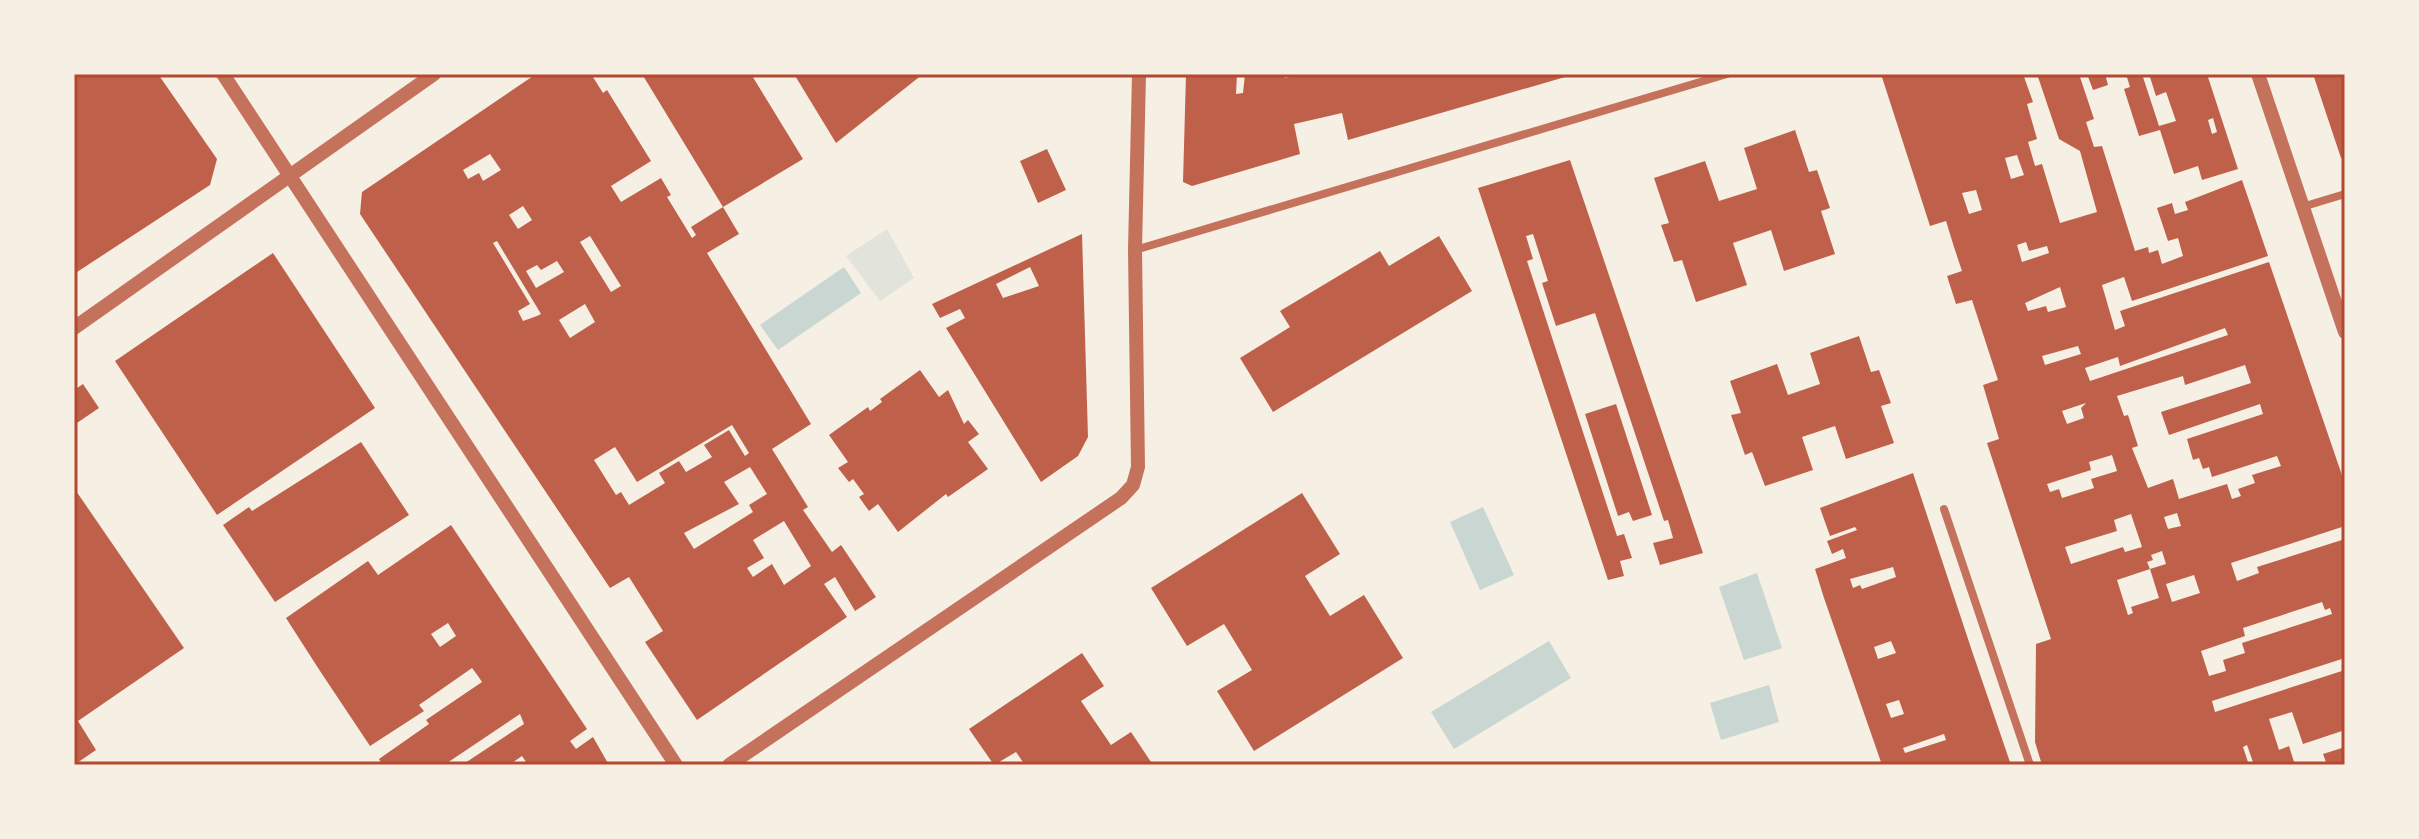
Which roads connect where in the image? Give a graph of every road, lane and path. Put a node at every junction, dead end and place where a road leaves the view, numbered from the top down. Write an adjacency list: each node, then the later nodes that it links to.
1 (223, 74): 6 (street)
2 (434, 74): 6 (street)
3 (1139, 74): 9 (street)
4 (1727, 74): 9 (street)
5 (2258, 74): 8 (street)
6 (289, 177): 10 (street); 13 (street)
7 (2345, 194): 8 (street)
8 (2302, 207): 11 (street)
9 (1135, 250): 14 (street)
10 (74, 328)
11 (2345, 332)
12 (1944, 509): 15 (street)
13 (676, 765)
14 (729, 765)
15 (2030, 765)

